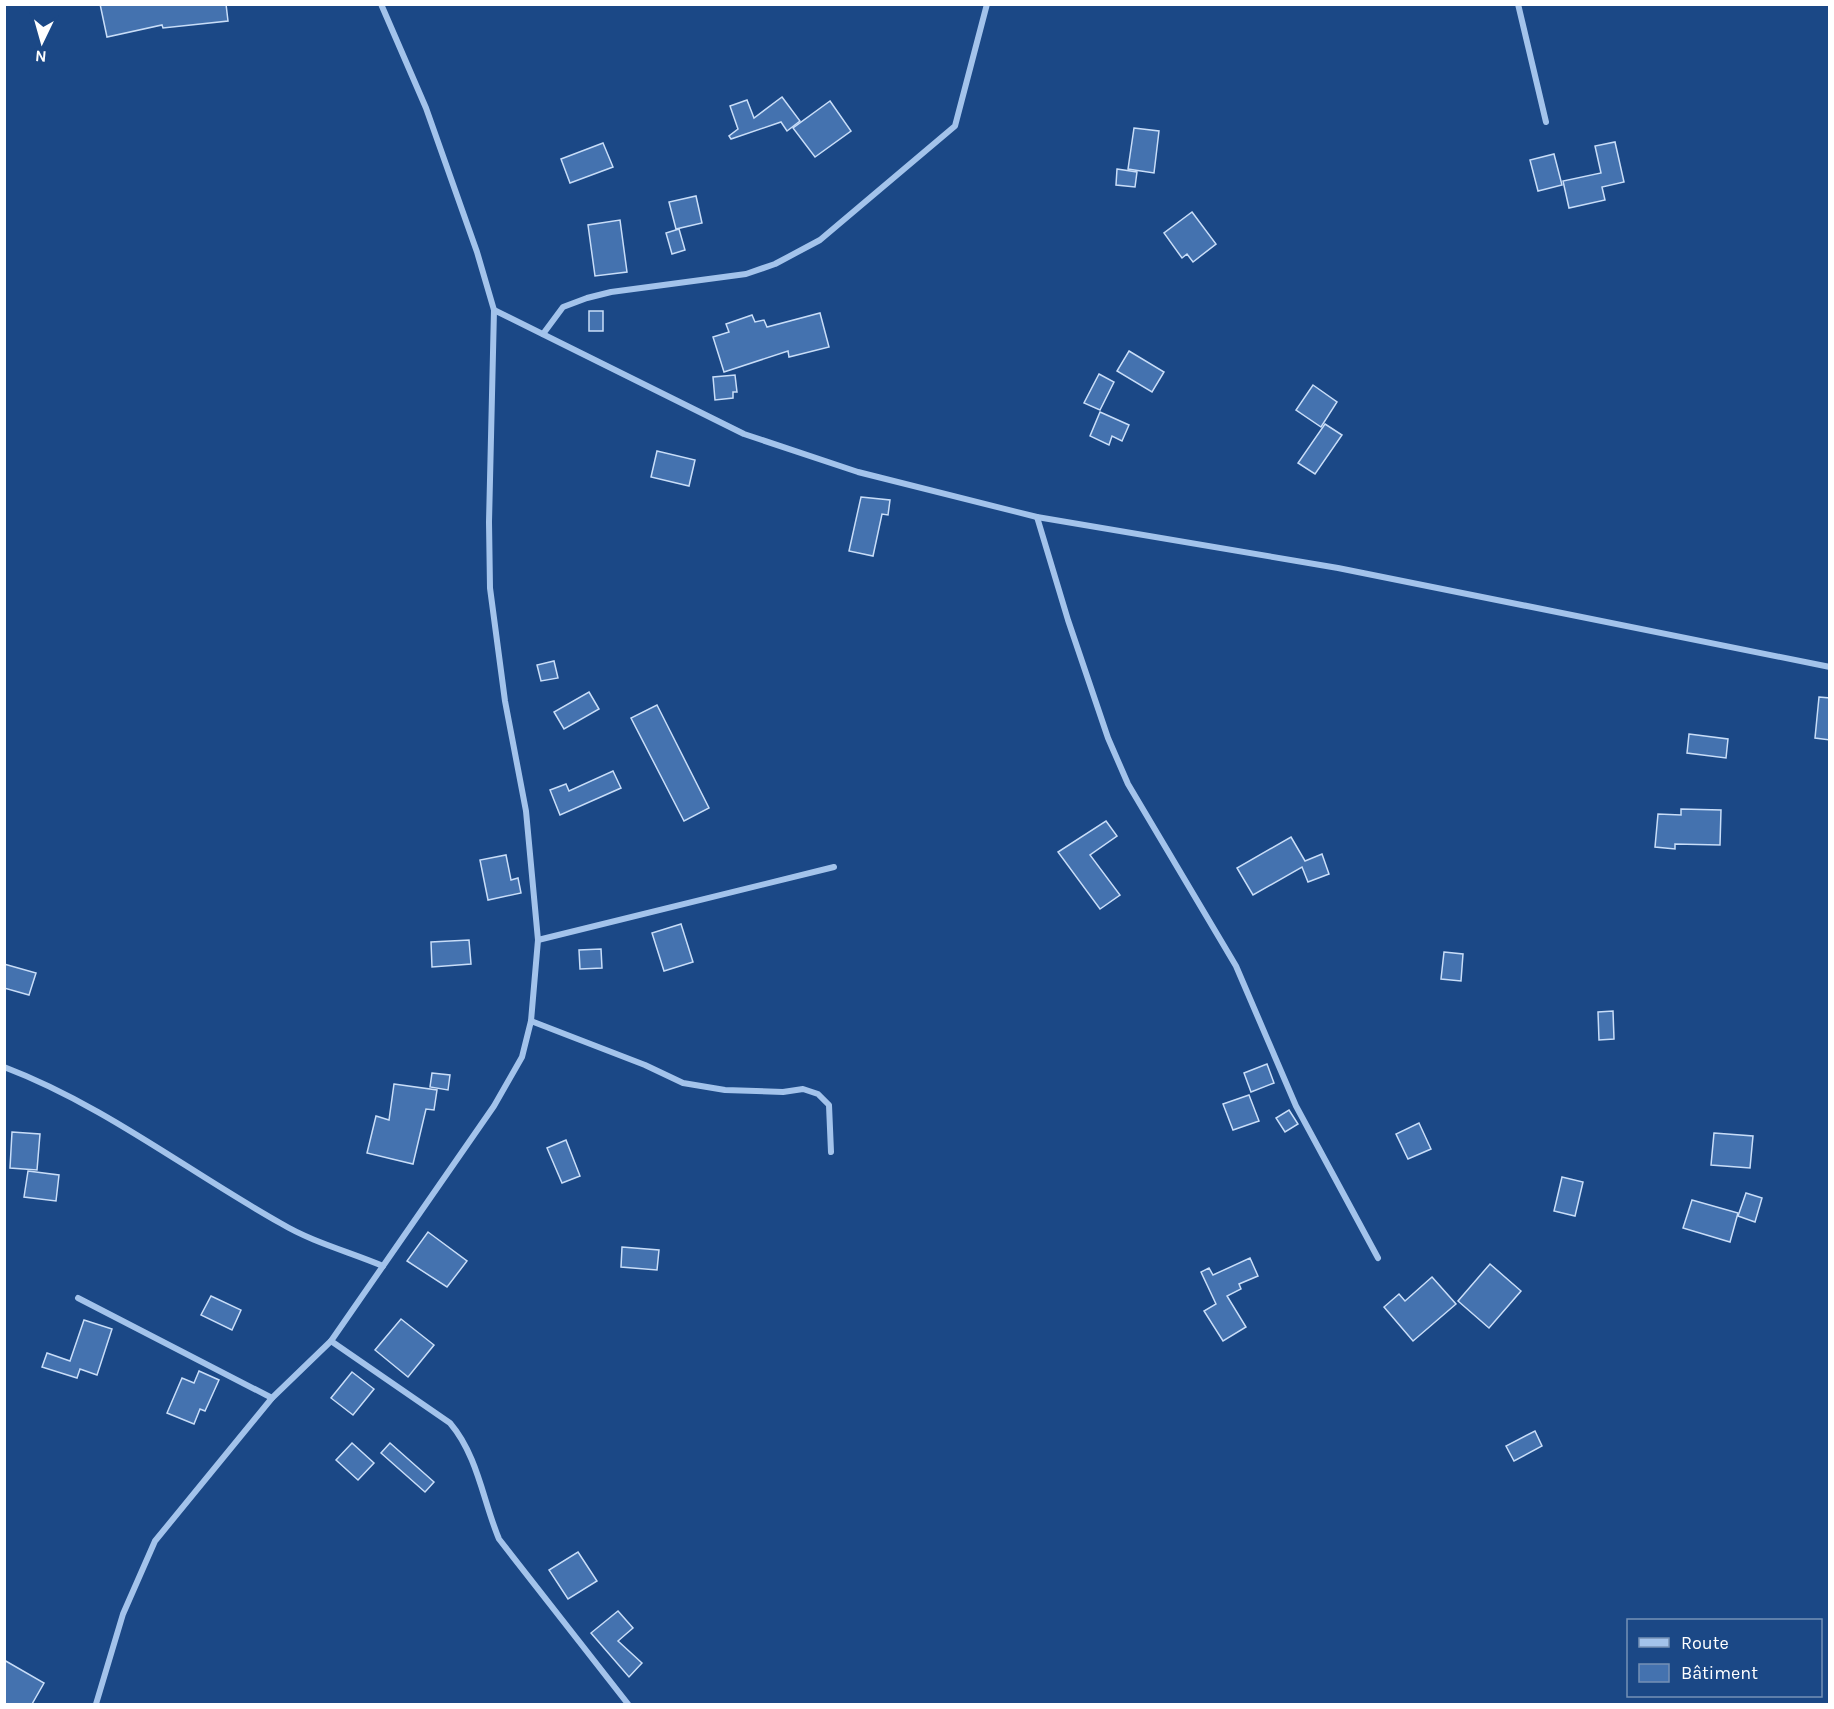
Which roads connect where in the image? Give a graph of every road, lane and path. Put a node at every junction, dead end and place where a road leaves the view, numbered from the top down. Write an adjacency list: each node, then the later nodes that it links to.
1 (381, 4): 5 (street)
2 (987, 4): 6 (street)
3 (1518, 4): 4 (street)
4 (1546, 122)
5 (494, 310): 6 (street); 10 (street)
6 (543, 334): 7 (street)
7 (1037, 517): 8 (street); 14 (street)
8 (1830, 667)
9 (834, 867): 10 (street)
10 (538, 940): 11 (street)
11 (531, 1021): 13 (street); 15 (street)
12 (4, 1067): 15 (street)
13 (831, 1152)
14 (1378, 1257)
15 (383, 1266): 17 (street)
16 (78, 1298): 18 (street)
17 (331, 1341): 18 (street); 20 (street)
18 (272, 1398): 19 (street)
19 (96, 1704)
20 (628, 1704)

